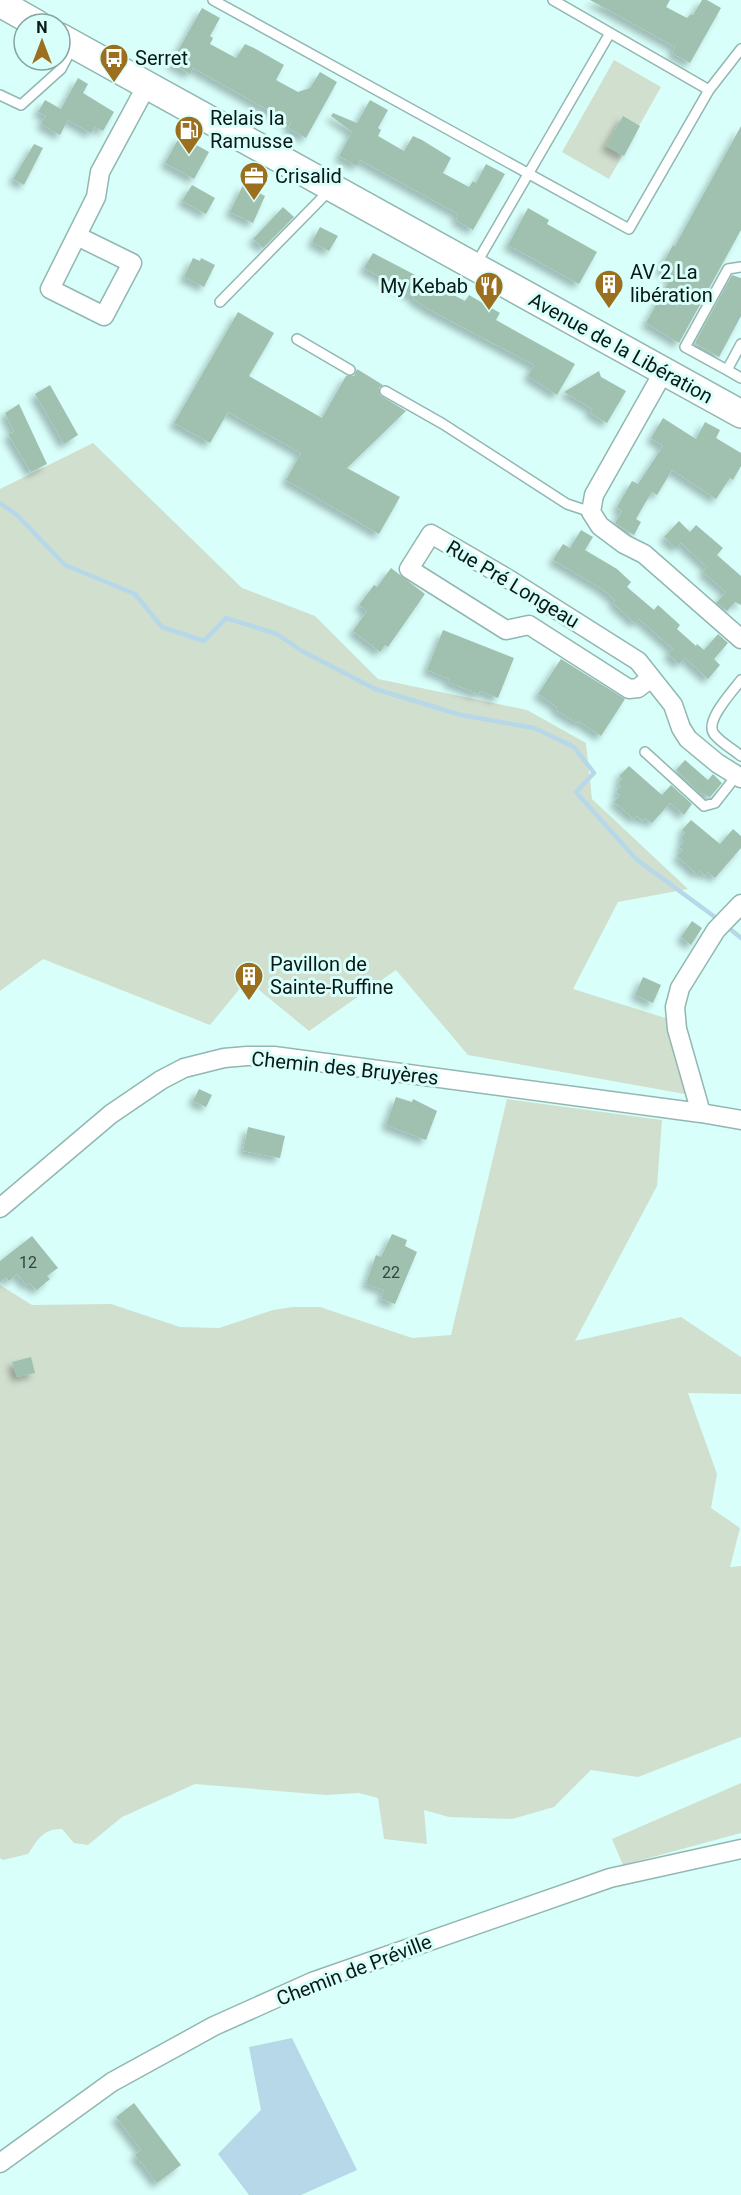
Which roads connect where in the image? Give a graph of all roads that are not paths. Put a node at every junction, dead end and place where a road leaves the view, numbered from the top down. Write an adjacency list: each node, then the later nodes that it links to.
1 (213, 0): 12 (lane)
2 (553, 0): 5 (lane)
3 (0, 3): 4 (main road)
4 (16, 12)
5 (610, 33): 10 (lane); 12 (lane)
6 (72, 43): 9 (main road, Avenue de la Libération)
7 (741, 49): 10 (lane)
8 (58, 72): 11 (lane)
9 (147, 85): 13 (main road, Avenue de la Libération); 14 (street)
10 (709, 90): 12 (lane)
11 (0, 95)
12 (528, 174): 15 (lane)
13 (328, 186): 15 (main road, Avenue de la Libération); 17 (lane)
14 (77, 236): 14 (street)
15 (474, 266): 22 (main road, Avenue de la Libération)
16 (741, 267): 21 (lane)
17 (220, 302)
18 (297, 339): 20 (lane)
19 (741, 344): 21 (lane)
20 (350, 370)
21 (727, 370): 23 (lane)
22 (664, 371): 25 (main road, Avenue de la Libération); 26 (street)
23 (741, 378)
24 (386, 391): 26 (lane)
25 (741, 414)
26 (591, 512): 27 (street)
27 (741, 639)
28 (651, 678): 28 (street, Rue Pré Longeau); 32 (street, Rue Pré Longeau)
29 (741, 680): 31 (lane)
30 (645, 752): 32 (lane)
31 (741, 756)
32 (739, 777)
33 (741, 904): 34 (street)
34 (701, 1113): 35 (street, Chemin des Bruyères); 36 (street, Chemin des Bruyères)
35 (741, 1120)
36 (0, 1208)
37 (741, 1849): 38 (street, Chemin de Préville)
38 (0, 2163)

